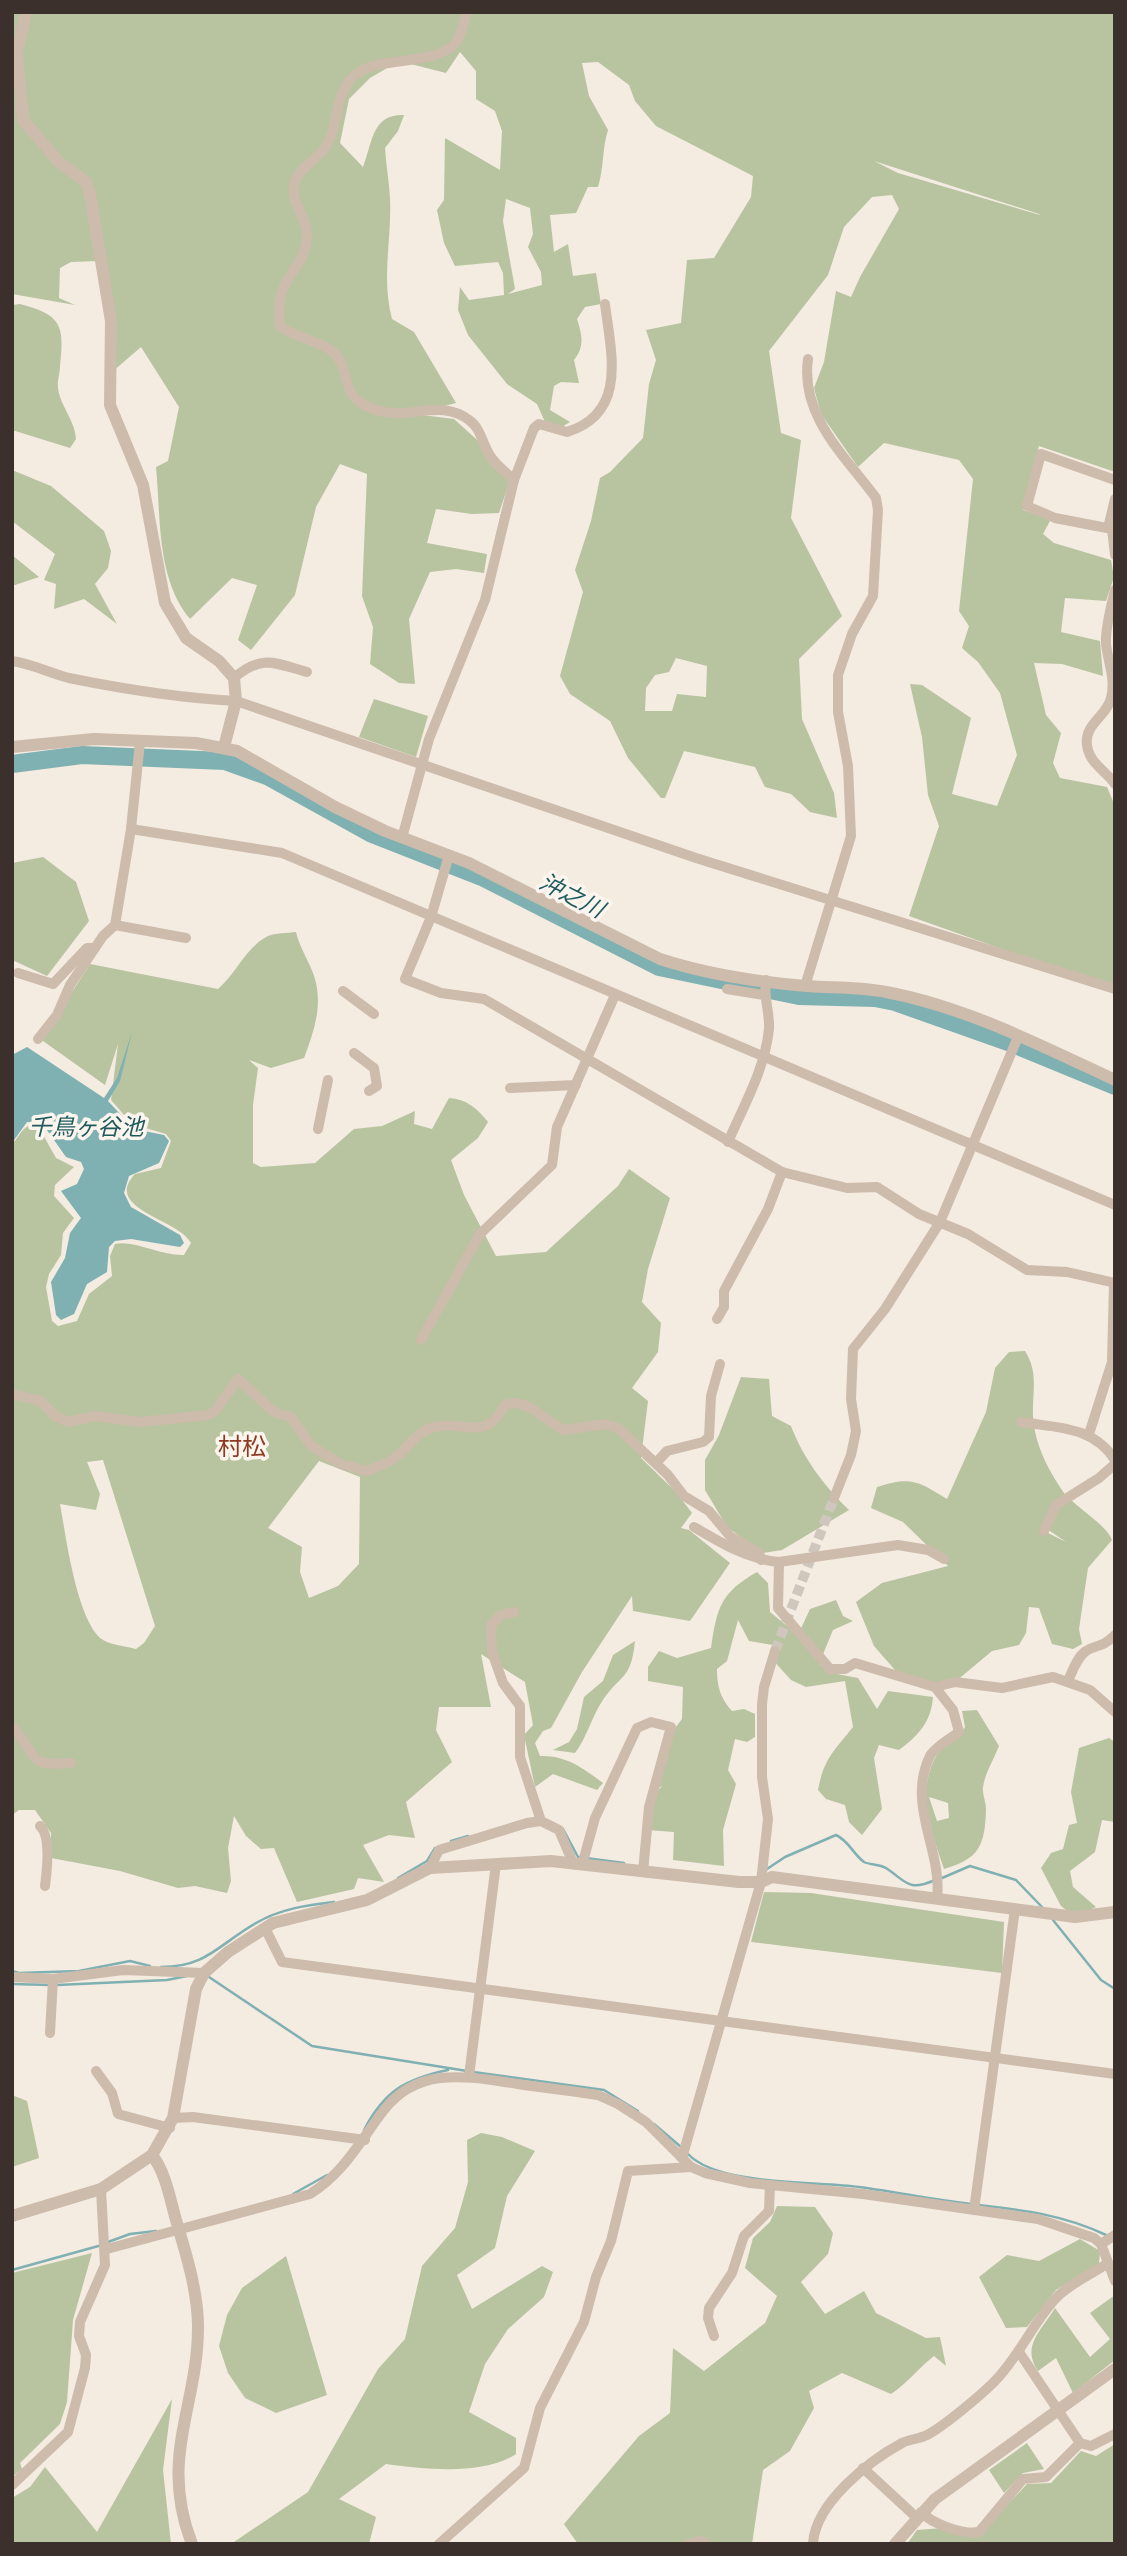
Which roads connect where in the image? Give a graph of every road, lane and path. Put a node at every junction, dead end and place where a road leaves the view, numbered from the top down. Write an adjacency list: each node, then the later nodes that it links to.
1 (26, 12): 13 (street)
2 (467, 12): 5 (street)
3 (605, 304): 5 (street)
4 (808, 359): 23 (street)
5 (514, 480): 18 (street)
6 (1115, 480): 8 (street)
7 (1115, 499): 8 (street)
8 (1108, 528): 9 (street)
9 (1115, 555)
10 (1115, 590): 19 (street)
11 (12, 661): 14 (street)
12 (307, 672): 13 (street)
13 (234, 678): 14 (street)
14 (236, 701): 17 (street); 18 (street)
15 (140, 742): 16 (street); 17 (street); 20 (street)
16 (12, 747)
17 (224, 747): 21 (street)
18 (421, 764): 21 (street); 23 (street)
19 (1115, 784)
20 (131, 829): 24 (street); 25 (street)
21 (402, 838): 22 (street)
22 (449, 855): 24 (street); 29 (street)
23 (833, 900): 30 (street); 32 (street)
24 (431, 917): 34 (street); 41 (street)
25 (115, 925): 26 (street); 27 (street)
26 (186, 938)
27 (95, 948): 28 (street); 38 (street)
28 (18, 973)
29 (766, 980): 30 (street); 35 (street)
30 (805, 986): 37 (street)
31 (727, 989): 35 (street)
32 (1115, 989)
33 (343, 991): 36 (street)
34 (615, 995): 40 (street); 41 (street)
35 (764, 995): 40 (street)
36 (374, 1014)
37 (1018, 1037): 43 (street); 49 (street)
38 (38, 1039)
39 (355, 1054): 46 (street)
40 (764, 1057): 48 (street); 49 (street)
41 (588, 1060): 44 (street); 48 (street)
42 (328, 1080): 47 (street)
43 (1115, 1080)
44 (576, 1085): 45 (street); 55 (street)
45 (510, 1088)
46 (369, 1091)
47 (318, 1129)
48 (728, 1142): 50 (street)
49 (973, 1145): 51 (street); 52 (street)
50 (782, 1172): 52 (street); 54 (street)
51 (1115, 1205)
52 (940, 1222): 53 (street); 62 (street)
53 (1114, 1283): 59 (street)
54 (717, 1319)
55 (421, 1340)
56 (720, 1364): 61 (street)
57 (12, 1394): 61 (street)
58 (1021, 1423): 59 (street)
59 (1089, 1434): 60 (street)
60 (1115, 1462): 64 (street)
61 (656, 1463): 66 (street)
62 (834, 1498)
63 (694, 1527): 66 (street)
64 (1044, 1531)
65 (944, 1559): 67 (street)
66 (761, 1560): 67 (street)
67 (779, 1562): 72 (street)
68 (514, 1612): 76 (street)
69 (1115, 1635): 71 (street)
70 (775, 1651): 82 (street)
71 (1068, 1681): 72 (street); 73 (street)
72 (935, 1687): 84 (street)
73 (1115, 1712)
74 (12, 1726): 75 (street)
75 (71, 1763)
76 (541, 1821): 79 (street); 80 (street)
77 (40, 1826): 83 (street)
78 (496, 1864): 79 (street); 80 (street); 91 (street)
79 (577, 1864): 81 (street); 81 (street)
80 (430, 1868): 87 (street)
81 (643, 1872): 82 (street)
82 (761, 1882): 84 (street); 92 (street)
83 (45, 1886)
84 (937, 1899): 85 (street)
85 (1014, 1909): 86 (street); 94 (street)
86 (1115, 1912)
87 (265, 1928): 88 (street); 91 (street)
88 (204, 1973): 90 (street); 98 (street)
89 (12, 1977): 90 (street)
90 (53, 1979): 93 (street)
91 (480, 1989): 92 (street); 97 (street)
92 (722, 2021): 94 (street); 101 (street)
93 (50, 2033)
94 (995, 2058): 96 (street); 105 (street)
95 (96, 2071): 98 (street)
96 (1115, 2074)
97 (469, 2076): 99 (street); 101 (street)
98 (171, 2123): 99 (street); 100 (street)
99 (365, 2140): 107 (street)
100 (152, 2155): 104 (street); 107 (street)
101 (682, 2158): 102 (street)
102 (691, 2167): 103 (street); 123 (street)
103 (770, 2185): 105 (street); 113 (street)
104 (101, 2189): 106 (street); 110 (street)
105 (974, 2210): 109 (street)
106 (12, 2216)
107 (179, 2231): 110 (street); 122 (street)
108 (1115, 2235): 109 (street)
109 (1101, 2244): 111 (street)
110 (107, 2249): 120 (street)
111 (1107, 2264): 112 (street); 114 (street)
112 (1115, 2281)
113 (714, 2336)
114 (1019, 2352): 116 (street); 119 (street)
115 (1115, 2369): 116 (street)
116 (1058, 2410): 118 (street); 121 (street)
117 (1115, 2434): 118 (street)
118 (1080, 2442): 121 (street)
119 (863, 2468): 121 (street); 126 (street)
120 (12, 2485)
121 (918, 2515): 127 (street)
122 (192, 2544)
123 (439, 2544)
124 (688, 2544): 125 (street)
125 (707, 2544)
126 (813, 2544)
127 (895, 2544)

